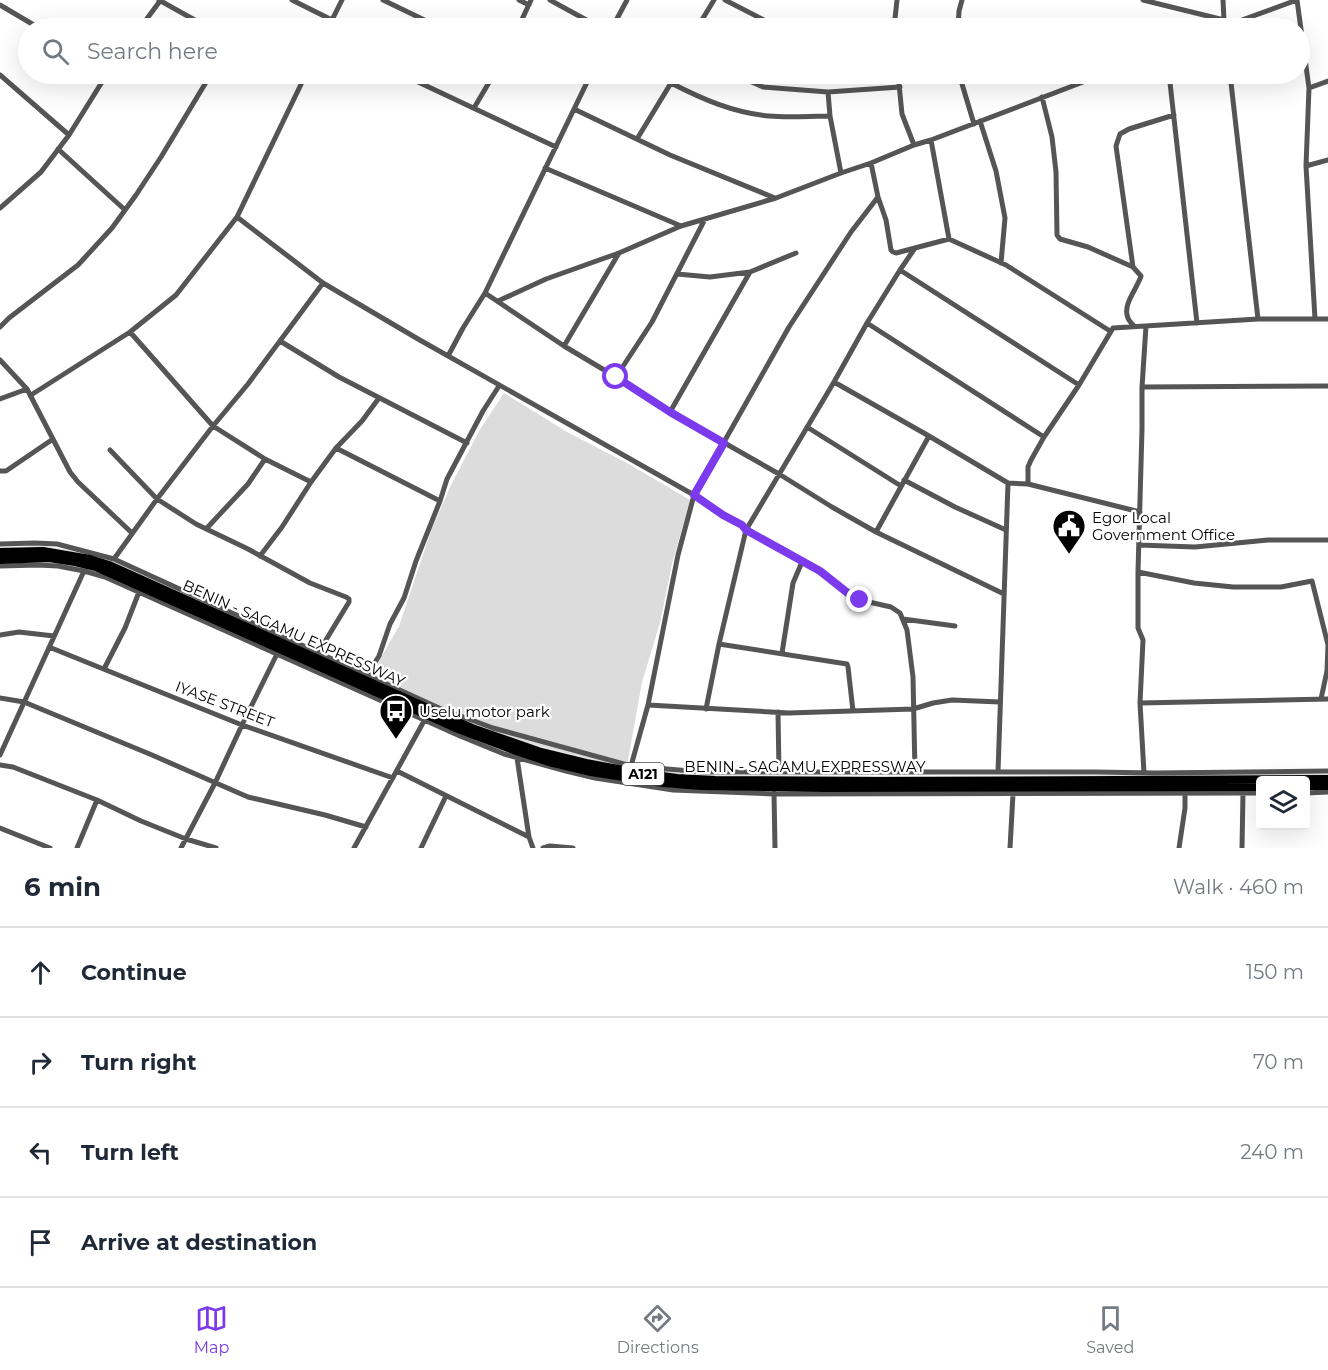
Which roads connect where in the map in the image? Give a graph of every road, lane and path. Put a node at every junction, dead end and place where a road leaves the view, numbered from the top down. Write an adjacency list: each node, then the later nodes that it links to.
1 (160, 0): 21 (street); 22 (street)
2 (292, 0): 23 (street)
3 (342, 0): 24 (street)
4 (383, 0): 25 (street)
5 (519, 0): 16 (street)
6 (550, 0): 27 (street)
7 (627, 0): 28 (street)
8 (714, 0): 29 (street)
9 (725, 0): 30 (street)
10 (897, 0): 31 (street)
11 (962, 0): 32 (street)
12 (1143, 0): 17 (street)
13 (1223, 0): 34 (street)
14 (1278, 0): 19 (street)
15 (1298, 0): 19 (street); 36 (street)
16 (530, 2): 26 (street)
17 (1167, 3): 33 (street)
18 (0, 5): 20 (street)
19 (1279, 7): 35 (street)
20 (22, 18)
21 (147, 18)
22 (192, 18)
23 (328, 18)
24 (333, 18)
25 (420, 18)
26 (523, 18)
27 (583, 18)
28 (617, 18)
29 (703, 18)
30 (760, 18)
31 (895, 18)
32 (959, 18)
33 (1217, 18)
34 (1224, 18)
35 (1250, 18)
36 (1300, 18)
37 (0, 75): 63 (street)
38 (1328, 81): 55 (street)
39 (100, 84): 63 (street)
40 (205, 84): 77 (street)
41 (301, 84): 78 (street)
42 (422, 84): 58 (street)
43 (488, 84): 58 (street)
44 (586, 84): 59 (street)
45 (669, 84): 64 (street)
46 (672, 84): 61 (street)
47 (756, 84): 56 (street)
48 (900, 84): 54 (street)
49 (962, 84): 62 (street)
50 (1077, 84): 57 (street)
51 (1170, 84): 60 (street)
52 (1231, 84): 93 (street)
53 (1308, 84): 55 (street)
54 (900, 87): 56 (street); 66 (street)
55 (1309, 88): 71 (street)
56 (828, 92): 61 (street)
57 (1042, 97): 62 (street); 86 (street)
58 (474, 108): 67 (street)
59 (574, 109): 64 (street); 67 (street)
60 (1174, 115): 86 (street); 97 (street)
61 (830, 116): 73 (street)
62 (977, 122): 65 (street); 85 (street)
63 (69, 135): 68 (street)
64 (637, 139): 75 (street)
65 (931, 140): 66 (street); 81 (street)
66 (914, 145): 70 (street)
67 (556, 147): 72 (street)
68 (58, 149): 76 (street); 77 (street)
69 (1328, 160): 71 (street)
70 (871, 163): 73 (street); 74 (street)
71 (1306, 166): 94 (street)
72 (545, 168): 80 (street); 91 (street)
73 (841, 173): 75 (street)
74 (878, 197): 82 (street); 124 (street)
75 (776, 198): 79 (street)
76 (0, 208)
77 (125, 210): 100 (street)
78 (237, 217): 90 (street); 102 (street)
79 (705, 218): 80 (street); 89 (street)
80 (681, 226): 83 (street)
81 (949, 239): 82 (street); 85 (street)
82 (915, 248): 87 (street)
83 (619, 253): 92 (street); 104 (street)
84 (796, 253): 88 (street)
85 (1001, 263): 101 (street)
86 (1133, 267): 98 (street)
87 (900, 270): 96 (street); 109 (street)
88 (750, 272): 89 (street); 117 (street)
89 (677, 274): 107 (street)
90 (323, 283): 103 (street); 105 (street)
91 (485, 293): 92 (street); 105 (street)
92 (498, 302): 104 (street)
93 (1258, 319): 94 (street); 97 (street)
94 (1315, 319): 95 (street)
95 (1328, 319)
96 (867, 323): 108 (street); 121 (street)
97 (1197, 323): 99 (street)
98 (1134, 326): 99 (street); 101 (street)
99 (1146, 326): 112 (street)
100 (0, 327)
101 (1110, 330): 109 (street)
102 (130, 332): 114 (street); 118 (street)
103 (280, 340): 115 (street); 118 (street)
104 (564, 346): 107 (street)
105 (448, 356): 110 (street)
106 (0, 360): 113 (street)
107 (616, 377): 117 (street)
108 (834, 382): 119 (street); 120 (street)
109 (1079, 385): 121 (street)
110 (499, 386): 123 (street); 135 (street)
111 (1328, 386): 112 (street)
112 (1142, 387): 138 (street)
113 (27, 389): 114 (street); 116 (street)
114 (31, 395): 122 (street)
115 (379, 398): 123 (street); 125 (street)
116 (0, 399)
117 (670, 412): 124 (street)
118 (213, 426): 127 (street); 136 (street)
119 (807, 427): 129 (street); 134 (street)
120 (929, 436): 130 (street); 132 (street)
121 (1044, 437): 133 (street)
122 (53, 439): 128 (street); 143 (street)
123 (467, 443): 137 (street)
124 (724, 443): 129 (street); 135 (street)
125 (336, 448): 131 (street); 137 (street)
126 (110, 450): 136 (street)
127 (265, 459): 131 (street); 139 (street)
128 (0, 471)
129 (779, 474): 140 (street); 142 (street)
130 (904, 480): 134 (street); 141 (street)
131 (311, 482): 148 (street)
132 (1008, 483): 133 (street); 141 (street)
133 (1028, 484): 138 (street)
134 (901, 486): 142 (street)
135 (694, 495): 140 (street); 174 (street)
136 (157, 499): 139 (street); 143 (street)
137 (440, 501): 167 (street)
138 (1140, 512): 146 (street)
139 (206, 529): 148 (street)
140 (746, 530): 151 (street); 161 (street)
141 (1006, 530): 156 (street)
142 (876, 532): 156 (street)
143 (132, 533): 149 (street)
144 (1328, 540): 146 (street)
145 (0, 544): 149 (street)
146 (1139, 545): 154 (street)
147 (0, 552): 194 (highway, BENIN - SAGAMU EXPRESSWAY / A121)
148 (260, 556): 163 (street)
149 (114, 559): 163 (street)
150 (0, 560): 194 (highway, A121)
151 (802, 562): 157 (street); 164 (street)
152 (0, 566): 153 (street)
153 (84, 571): 155 (street); 160 (street)
154 (1138, 572): 169 (street); 173 (street)
155 (139, 592): 165 (street); 166 (street)
156 (1004, 594): 172 (street)
157 (903, 619): 158 (street); 176 (street)
158 (955, 626)
159 (0, 634): 160 (street)
160 (54, 636): 162 (street)
161 (719, 644): 164 (street); 175 (street)
162 (49, 647): 166 (street, IYASE STREET); 171 (street)
163 (318, 652): 167 (street)
164 (782, 653): 177 (street)
165 (277, 654): 179 (street); 180 (street)
166 (104, 669): 180 (street, IYASE STREET)
167 (367, 675): 184 (street)
168 (0, 698): 171 (street)
169 (1321, 699): 170 (street); 173 (street)
170 (1328, 699)
171 (24, 702): 181 (street); 193 (street)
172 (1000, 702): 176 (street); 189 (street)
173 (1140, 703): 190 (street)
174 (648, 705): 175 (street); 184 (street)
175 (706, 709): 178 (street)
176 (913, 709): 177 (street); 188 (street)
177 (853, 711): 178 (street)
178 (778, 712): 187 (street)
179 (424, 721): 182 (street); 185 (street)
180 (242, 725): 191 (street, IYASE STREET); 193 (street)
181 (0, 755)
182 (517, 758): 198 (street); 209 (street)
183 (0, 765): 206 (street)
184 (632, 766): 187 (street)
185 (397, 771): 191 (street); 205 (street)
186 (1328, 771): 190 (street)
187 (779, 772): 188 (street)
188 (915, 772): 189 (street)
189 (998, 772): 190 (street)
190 (1144, 773)
191 (393, 778): 207 (street)
192 (1328, 779): 194 (highway, BENIN - SAGAMU EXPRESSWAY / A121)
193 (215, 783): 207 (street); 210 (street)
194 (714, 783): 198 (highway, A121)
195 (1310, 786): 196 (highway)
196 (1328, 786)
197 (1256, 787): 198 (highway, A121)
198 (774, 791): 203 (street); 220 (street)
199 (1328, 792): 202 (street)
200 (1244, 793): 201 (street); 204 (street); 223 (street)
201 (1256, 793)
202 (1310, 793)
203 (1013, 794): 204 (street); 221 (street)
204 (1185, 794): 222 (street)
205 (446, 796): 209 (street); 216 (street)
206 (97, 800): 210 (street); 212 (street)
207 (366, 827): 215 (street)
208 (0, 828): 211 (street)
209 (529, 837): 217 (street)
210 (186, 839): 213 (street); 214 (street)
211 (50, 848)
212 (77, 848)
213 (182, 848)
214 (216, 848)
215 (354, 848)
216 (421, 848)
217 (532, 848)
218 (543, 848): 219 (street)
219 (573, 848)
220 (775, 848)
221 (1010, 848)
222 (1179, 848)
223 (1242, 848)

